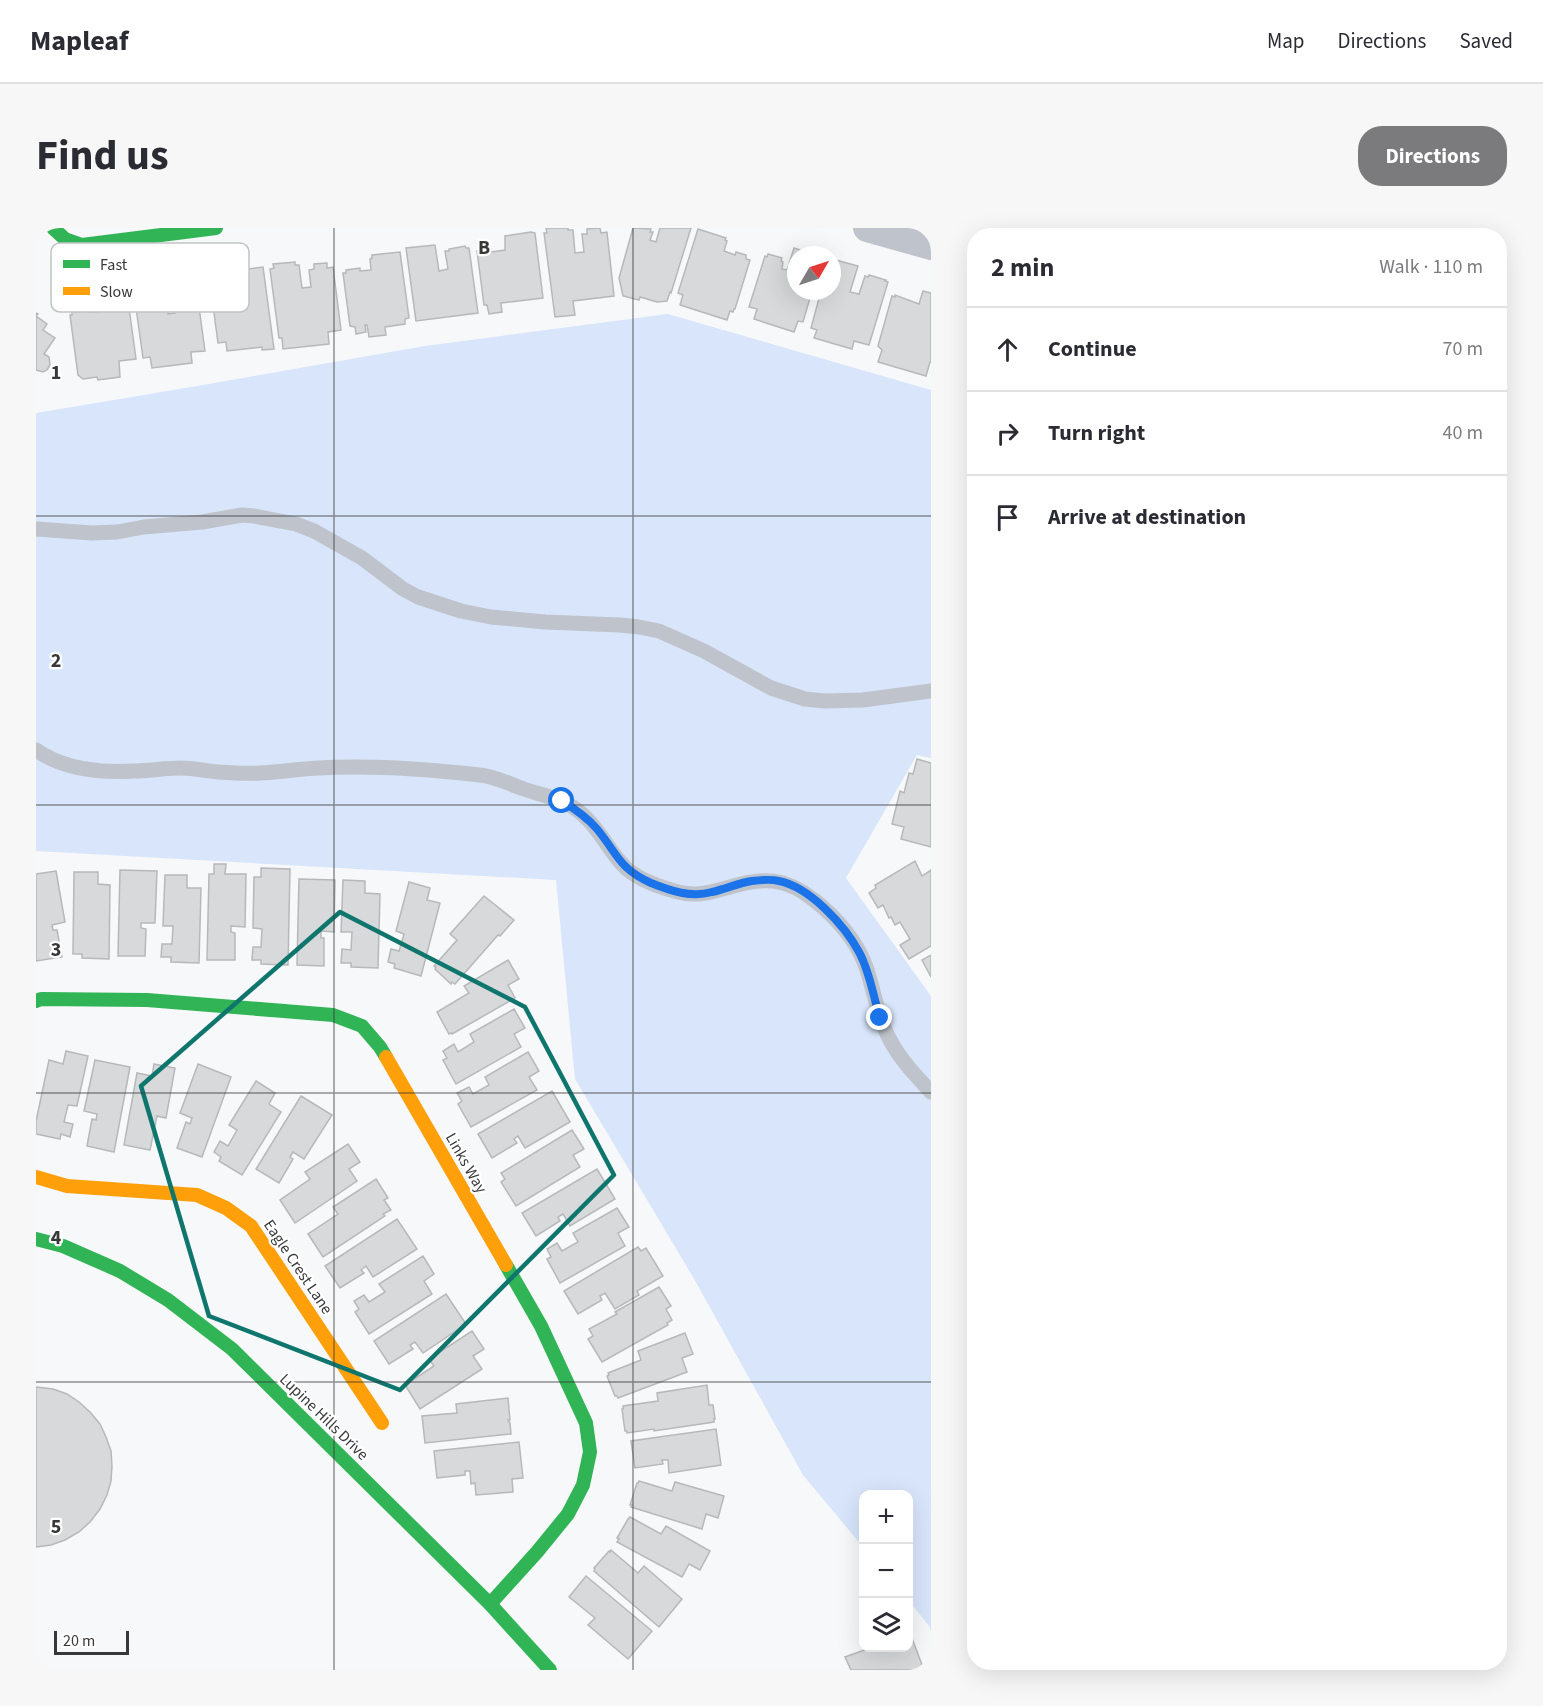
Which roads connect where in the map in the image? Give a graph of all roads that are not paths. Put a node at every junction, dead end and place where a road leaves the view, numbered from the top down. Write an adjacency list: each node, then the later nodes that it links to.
1 (53, 228): 4 (street)
2 (216, 228): 5 (street)
3 (867, 228): 6 (street)
4 (76, 243)
5 (98, 243)
6 (931, 246)
7 (36, 529): 8 (lane)
8 (931, 691)
9 (36, 750): 11 (lane)
10 (36, 1001): 15 (street, Links Way)
11 (931, 1092)
12 (36, 1177): 14 (street, Eagle Crest Lane)
13 (36, 1239): 15 (street, Lupine Hills Drive)
14 (382, 1424)
15 (490, 1604): 16 (street, Lupine Hills Drive)
16 (550, 1670)

